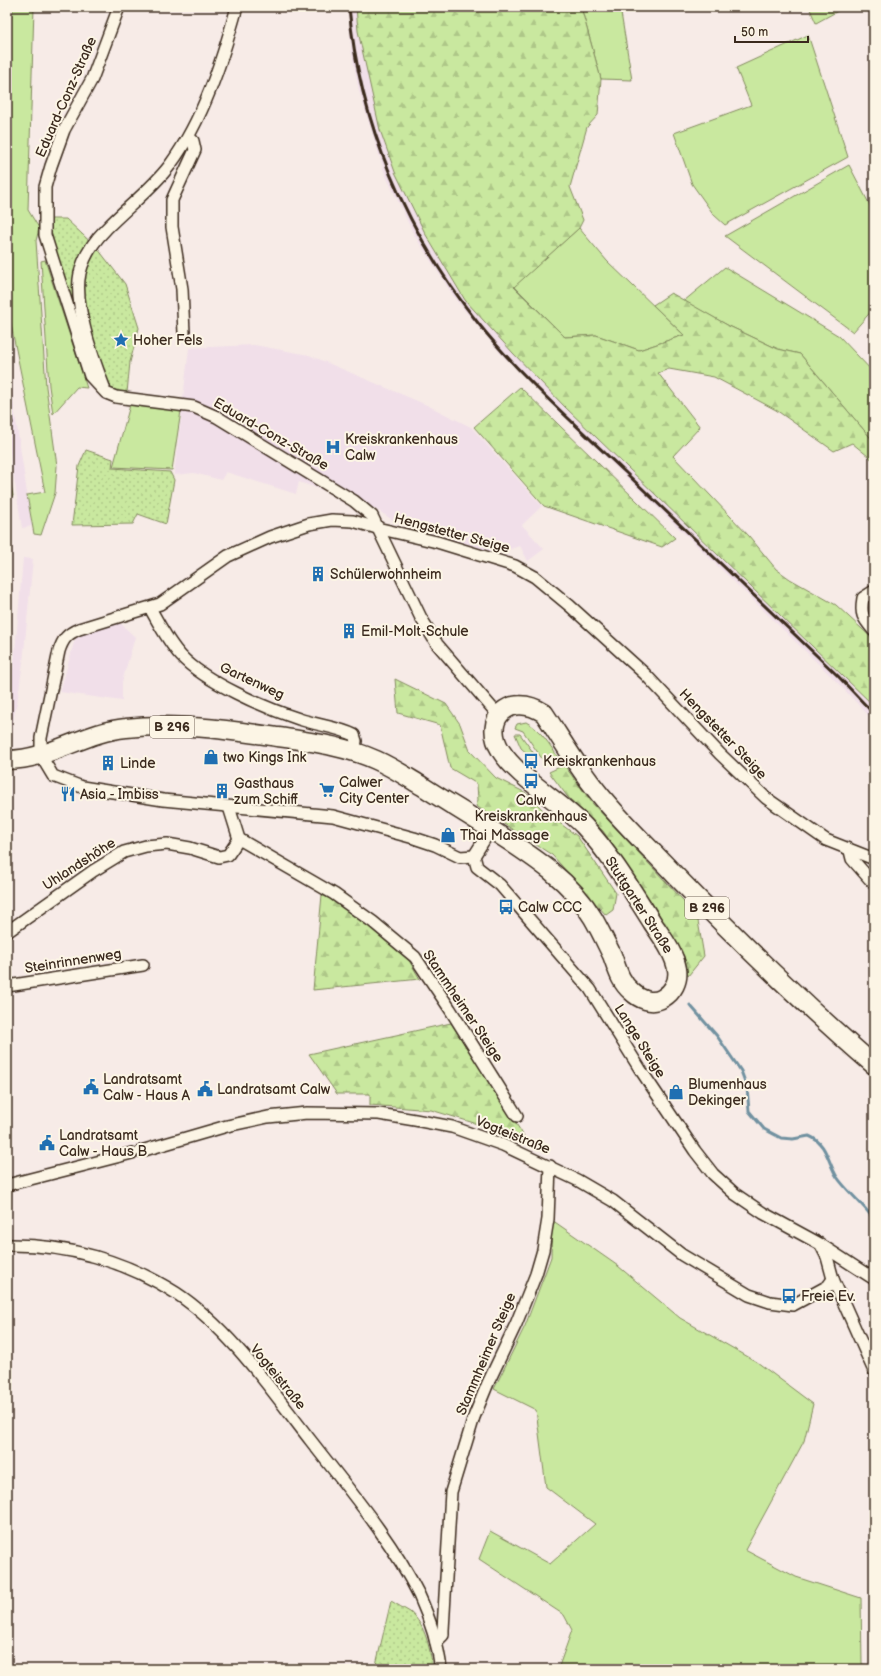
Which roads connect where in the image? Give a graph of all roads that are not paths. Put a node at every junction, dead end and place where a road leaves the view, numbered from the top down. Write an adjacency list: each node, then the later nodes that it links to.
1 (119, 7): 5 (street, Eduard-Conz-Straße)
2 (237, 7): 3 (street)
3 (189, 138): 4 (street); 5 (street)
4 (184, 333)
5 (106, 393): 6 (street, Eduard-Conz-Straße)
6 (377, 528): 8 (street, Hengstetter Steige); 10 (street, Eduard-Conz-Straße); 17 (street, Hengstetter Steige)
7 (874, 591): 9 (street)
8 (150, 608): 11 (street, Gartenweg); 12 (street, Hengstetter Steige)
9 (874, 631)
10 (499, 716): 15 (main road, Stuttgarter Straße / B 296); 24 (main road, B 296)
11 (354, 752): 12 (main road, Stuttgarter Straße / B 296); 15 (main road, Stuttgarter Straße / B 296)
12 (41, 756): 13 (main road, Stuttgarter Straße / B 296); 14 (street)
13 (7, 760)
14 (229, 807): 16 (street); 18 (street)
15 (491, 829): 18 (street)
16 (238, 840): 21 (street, Uhlandshöhe); 25 (street, Stammheimer Steige)
17 (850, 851): 19 (street, Hengstetter Steige); 20 (street)
18 (474, 856): 28 (street, Lange Steige)
19 (874, 859)
20 (874, 884)
21 (8, 934)
22 (143, 965): 23 (street, Steinrinnenweg)
23 (7, 986)
24 (874, 1065)
25 (517, 1116)
26 (550, 1166): 27 (street, Vogteistraße); 30 (street, Vogteistraße); 33 (street, Stammheimer Steige)
27 (7, 1185)
28 (820, 1244): 30 (street); 31 (street, Lange Steige)
29 (7, 1245): 33 (street, Vogteistraße)
30 (833, 1279): 32 (street)
31 (874, 1280)
32 (874, 1371)
33 (436, 1642): 34 (street)
34 (441, 1669)

